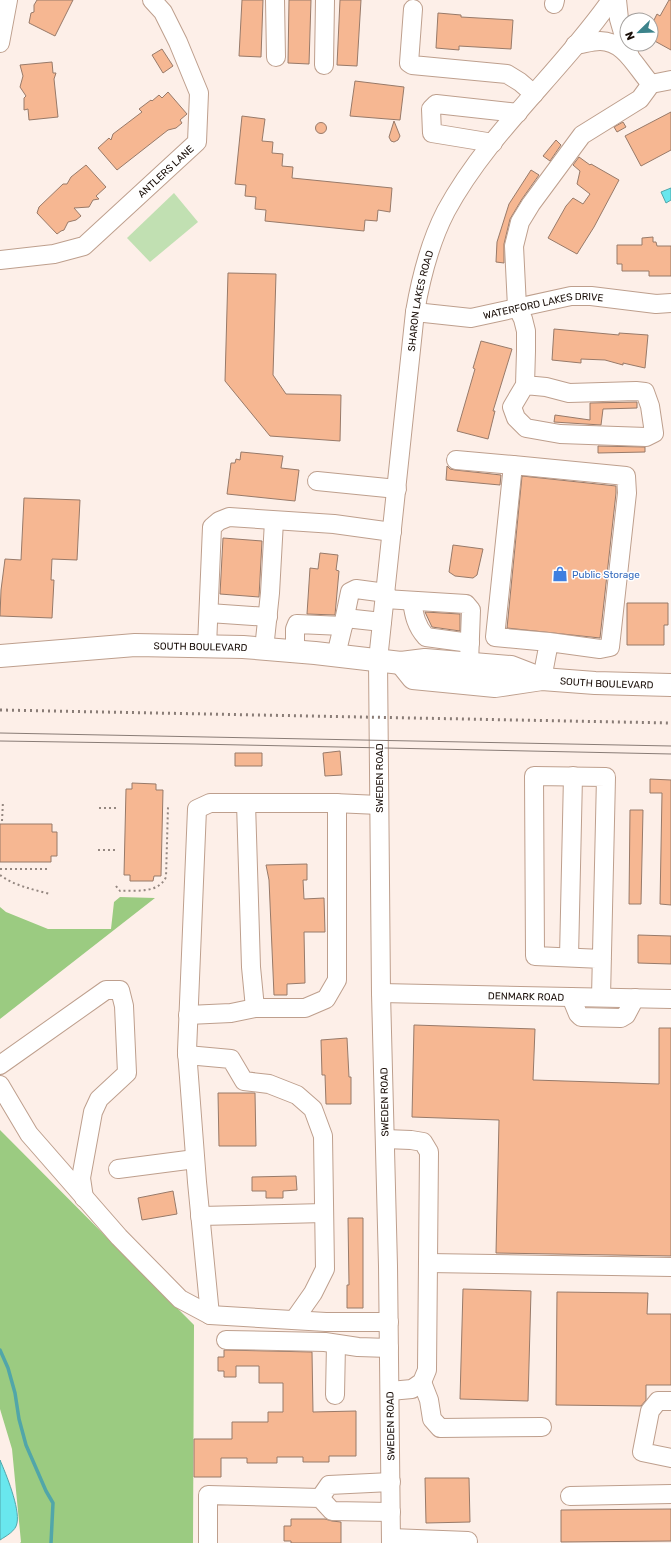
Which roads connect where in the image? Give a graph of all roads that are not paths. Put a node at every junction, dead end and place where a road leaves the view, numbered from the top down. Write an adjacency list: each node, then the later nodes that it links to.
1 (8, 0): 8 (street)
2 (152, 0): 18 (street, ANTLERS LANE)
3 (275, 0): 10 (street)
4 (325, 0): 12 (street)
5 (611, 0): 9 (street, SHARON LAKES ROAD)
6 (617, 0): 11 (street)
7 (413, 9): 15 (street)
8 (0, 43)
9 (575, 45): 11 (street); 15 (street, SHARON LAKES ROAD)
10 (276, 57)
11 (630, 58): 14 (street)
12 (324, 65)
13 (671, 80): 14 (street)
14 (651, 84): 20 (street)
15 (534, 94): 16 (street, SHARON LAKES ROAD)
16 (518, 113): 17 (street, SHARON LAKES ROAD); 17 (street)
17 (493, 143): 21 (street, SHARON LAKES ROAD)
18 (0, 260)
19 (671, 303): 20 (street, WATERFORD LAKES DRIVE)
20 (518, 307): 21 (street, WATERFORD LAKES DRIVE); 22 (street)
21 (415, 312): 26 (street, SHARON LAKES ROAD)
22 (525, 385): 22 (street)
23 (456, 460): 24 (street)
24 (513, 465): 36 (street); 36 (street)
25 (317, 481): 26 (street)
26 (397, 489): 28 (street, SHARON LAKES ROAD)
27 (274, 520): 28 (street); 31 (street); 32 (street)
28 (392, 532): 29 (street, SHARON LAKES ROAD)
29 (386, 596): 30 (street); 33 (street); 34 (street, SHARON LAKES ROAD)
30 (412, 601): 35 (street); 40 (street)
31 (208, 613): 32 (street); 37 (street)
32 (268, 617): 38 (street)
33 (344, 622): 34 (street); 39 (street); 41 (street)
34 (382, 622): 43 (street, SHARON LAKES ROAD)
35 (426, 637): 40 (street); 44 (street)
36 (549, 642): 46 (street)
37 (207, 646): 38 (main road, SOUTH BOULEVARD); 42 (main road, SOUTH BOULEVARD)
38 (264, 649): 39 (main road, SOUTH BOULEVARD)
39 (295, 651): 41 (main road, SOUTH BOULEVARD)
40 (470, 653): 44 (main road, SOUTH BOULEVARD); 46 (main road, SOUTH BOULEVARD)
41 (336, 655): 43 (main road, SOUTH BOULEVARD)
42 (0, 656)
43 (378, 660): 45 (main road, SOUTH BOULEVARD); 51 (street, SWEDEN ROAD)
44 (425, 660): 45 (main road, SOUTH BOULEVARD)
45 (401, 663): 46 (main road, SOUTH BOULEVARD)
46 (542, 679): 47 (main road, SOUTH BOULEVARD)
47 (671, 685)
48 (573, 776): 52 (street); 52 (street); 53 (street)
49 (246, 803): 50 (street); 59 (street); 60 (street)
50 (337, 804): 51 (street); 59 (street)
51 (379, 805): 54 (street, SWEDEN ROAD)
52 (569, 957): 53 (street)
53 (602, 959): 56 (street)
54 (381, 993): 55 (street, DENMARK ROAD); 64 (street, SWEDEN ROAD)
55 (571, 997): 56 (street, DENMARK ROAD); 57 (street)
56 (601, 997): 57 (street, DENMARK ROAD)
57 (635, 998): 58 (street, DENMARK ROAD)
58 (671, 999)
59 (255, 1008): 60 (street)
60 (188, 1015): 61 (street)
61 (187, 1055): 65 (street); 68 (street)
62 (0, 1065): 67 (street)
63 (0, 1085): 67 (street)
64 (385, 1140): 70 (street); 74 (street, SWEDEN ROAD)
65 (195, 1159): 66 (street); 69 (street)
66 (118, 1169)
67 (84, 1198): 72 (street)
68 (324, 1213): 69 (street); 73 (street)
69 (200, 1216): 72 (street)
70 (428, 1263): 71 (street); 78 (street)
71 (671, 1267)
72 (210, 1315): 73 (street)
73 (294, 1320): 74 (street)
74 (389, 1322): 77 (street, SWEDEN ROAD)
75 (226, 1340): 76 (street)
76 (336, 1344): 77 (street); 80 (street)
77 (389, 1348): 79 (street, SWEDEN ROAD)
78 (422, 1382): 79 (street); 82 (street)
79 (390, 1391): 84 (street, SWEDEN ROAD)
80 (335, 1396)
81 (671, 1401): 83 (street)
82 (542, 1427)
83 (671, 1458)
84 (391, 1482): 87 (street); 88 (street, SWEDEN ROAD)
85 (671, 1494): 86 (street)
86 (570, 1496)
87 (320, 1498): 88 (street); 91 (street)
88 (391, 1512): 89 (street, SWEDEN ROAD)
89 (391, 1541): 90 (street)
90 (468, 1541)
91 (208, 1543)

